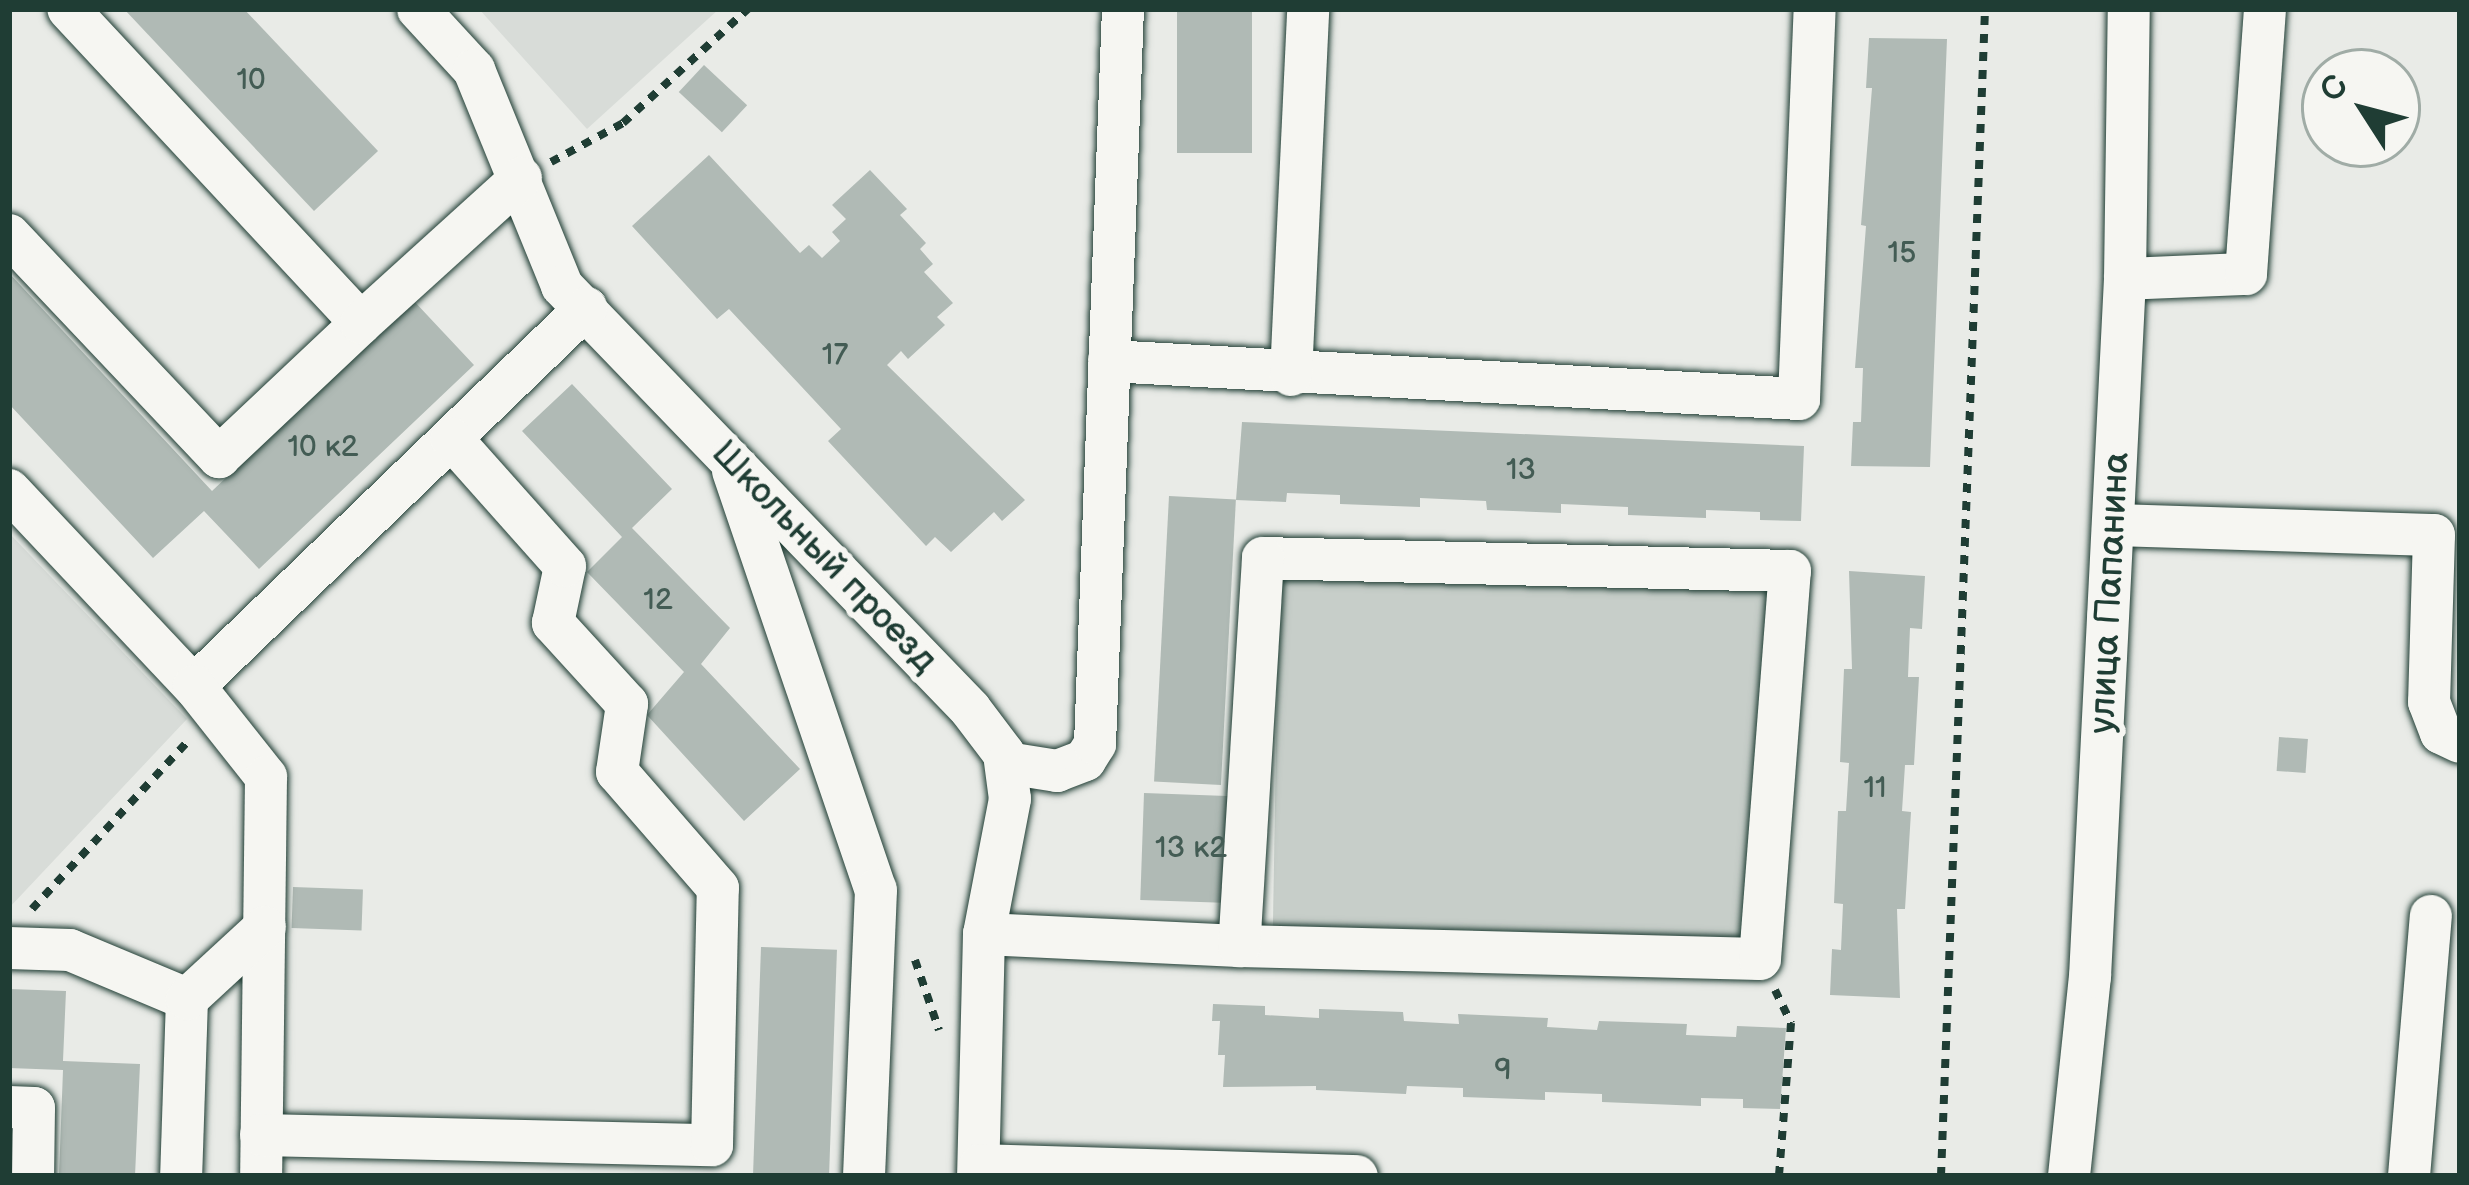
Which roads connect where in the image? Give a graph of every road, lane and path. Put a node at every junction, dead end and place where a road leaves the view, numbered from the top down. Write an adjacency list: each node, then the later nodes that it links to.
1 (68, 9): 14 (street)
2 (418, 9): 10 (street, Школьный проезд)
3 (748, 9): 10 (path)
4 (1123, 9): 15 (street)
5 (1308, 9): 16 (street)
6 (1816, 9): 16 (street)
7 (1985, 9): 42 (path)
8 (2129, 9): 12 (street, улица Папанина)
9 (2265, 9): 12 (street)
10 (521, 178): 13 (street, Школьный проезд); 14 (street)
11 (9, 235): 14 (street)
12 (2125, 280): 20 (street, улица Папанина)
13 (586, 308): 17 (street); 18 (street, Школьный проезд)
14 (361, 323)
15 (1109, 362): 16 (street); 24 (street)
16 (1291, 374)
17 (451, 438): 22 (street); 35 (street)
18 (729, 458): 24 (street, Школьный проезд); 25 (street)
19 (9, 490): 22 (street)
20 (2113, 525): 21 (street); 43 (street, улица Папанина)
21 (2447, 535): 23 (street)
22 (204, 699): 27 (street); 28 (path)
23 (2460, 742)
24 (1007, 763): 29 (street)
25 (876, 890): 33 (path); 39 (street)
26 (2431, 916): 44 (street)
27 (265, 927): 32 (street); 35 (street)
28 (17, 932): 32 (street)
29 (984, 934): 30 (street); 36 (street)
30 (1239, 946): 31 (street); 31 (street)
31 (1760, 959): 41 (path)
32 (187, 998): 38 (street)
33 (944, 1047)
34 (9, 1107): 37 (street)
35 (261, 1155)
36 (979, 1171): 40 (street)
37 (33, 1176)
38 (181, 1176)
39 (864, 1176)
40 (1357, 1176)
41 (1779, 1176)
42 (1941, 1176)
43 (2069, 1176)
44 (2409, 1176)

